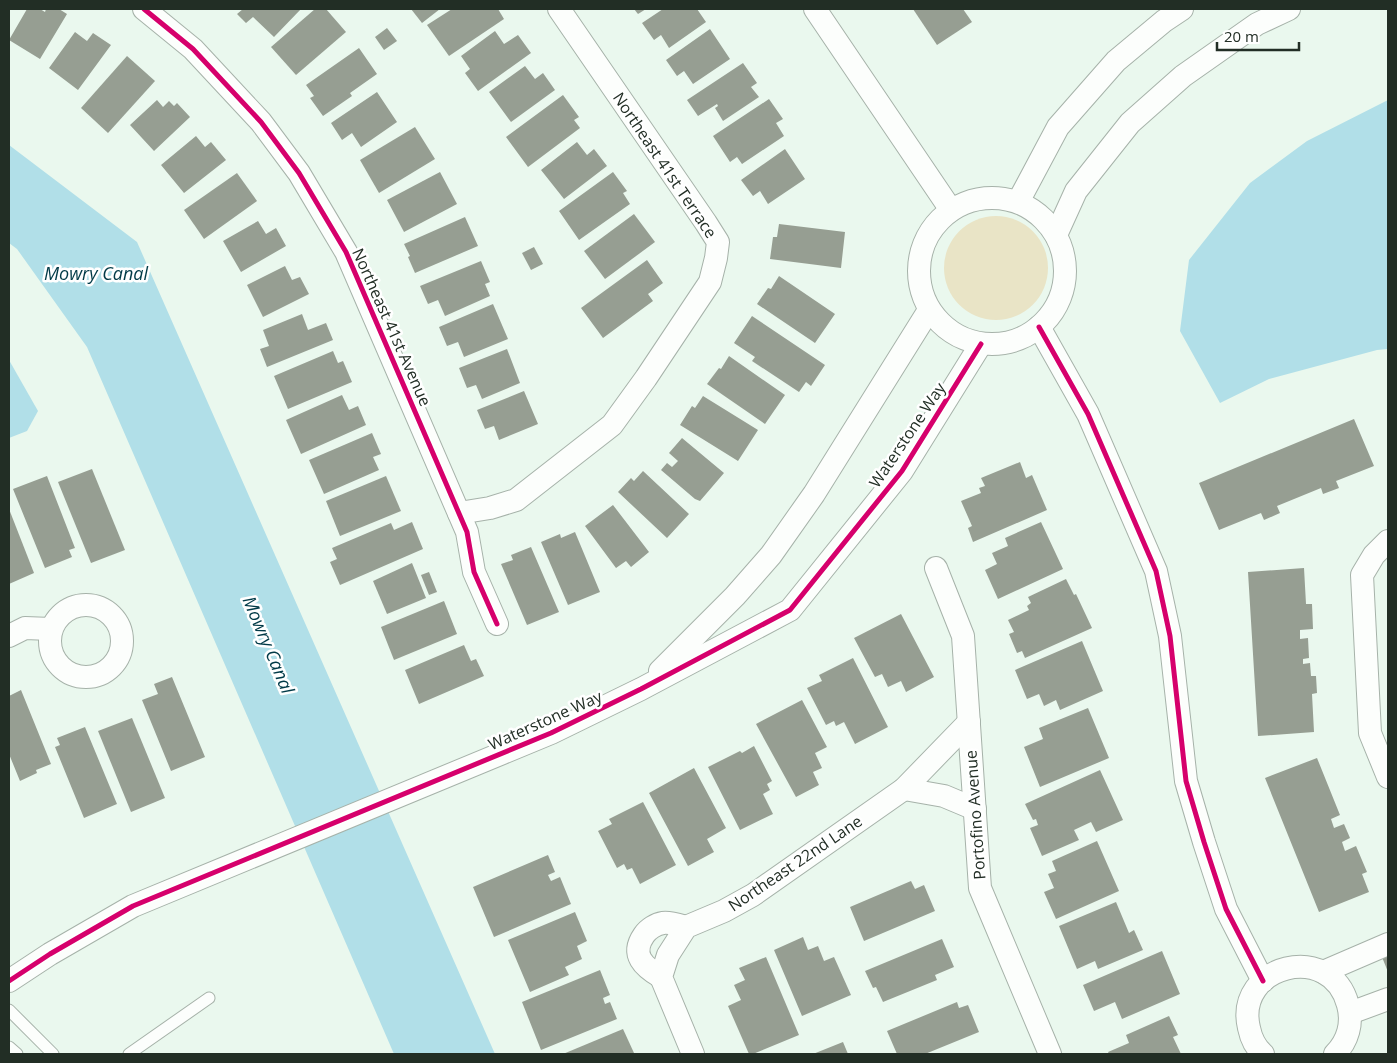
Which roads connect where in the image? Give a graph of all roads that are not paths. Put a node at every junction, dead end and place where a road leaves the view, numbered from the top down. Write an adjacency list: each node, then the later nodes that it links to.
1 (144, 9): 12 (street, Northeast 41st Avenue)
2 (559, 9): 12 (street, Northeast 41st Terrace)
3 (814, 9): 7 (street)
4 (1182, 9): 6 (street)
5 (1289, 9): 8 (street)
6 (1018, 202): 7 (street); 8 (street)
7 (952, 210): 9 (street)
8 (1056, 235): 10 (street)
9 (929, 310): 11 (street); 18 (street, Waterstone Way)
10 (1039, 327): 11 (street); 28 (street)
11 (981, 344): 18 (street, Waterstone Way)
12 (459, 513): 15 (street, Northeast 41st Avenue)
13 (1388, 541): 20 (street)
14 (936, 568): 19 (street, Portofino Avenue)
15 (497, 624)
16 (51, 629): 17 (street)
17 (9, 636)
18 (641, 689): 27 (street, Waterstone Way)
19 (969, 722): 21 (street, Northeast 22nd Lane); 22 (street, Portofino Avenue)
20 (1388, 777)
21 (904, 789): 22 (street); 23 (street, Northeast 22nd Lane)
22 (974, 809): 38 (street, Portofino Avenue)
23 (686, 927): 26 (street); 26 (street)
24 (1388, 944): 25 (street)
25 (1323, 972): 28 (street); 32 (street)
26 (661, 977): 37 (street)
27 (9, 981)
28 (1263, 981): 39 (street)
29 (209, 998): 36 (lane)
30 (1388, 999): 32 (street)
31 (9, 1010): 35 (lane)
32 (1350, 1013): 40 (street)
33 (9, 1047): 34 (lane)
34 (17, 1054)
35 (53, 1054)
36 (129, 1054)
37 (694, 1054)
38 (1050, 1054)
39 (1263, 1054)
40 (1335, 1054)

